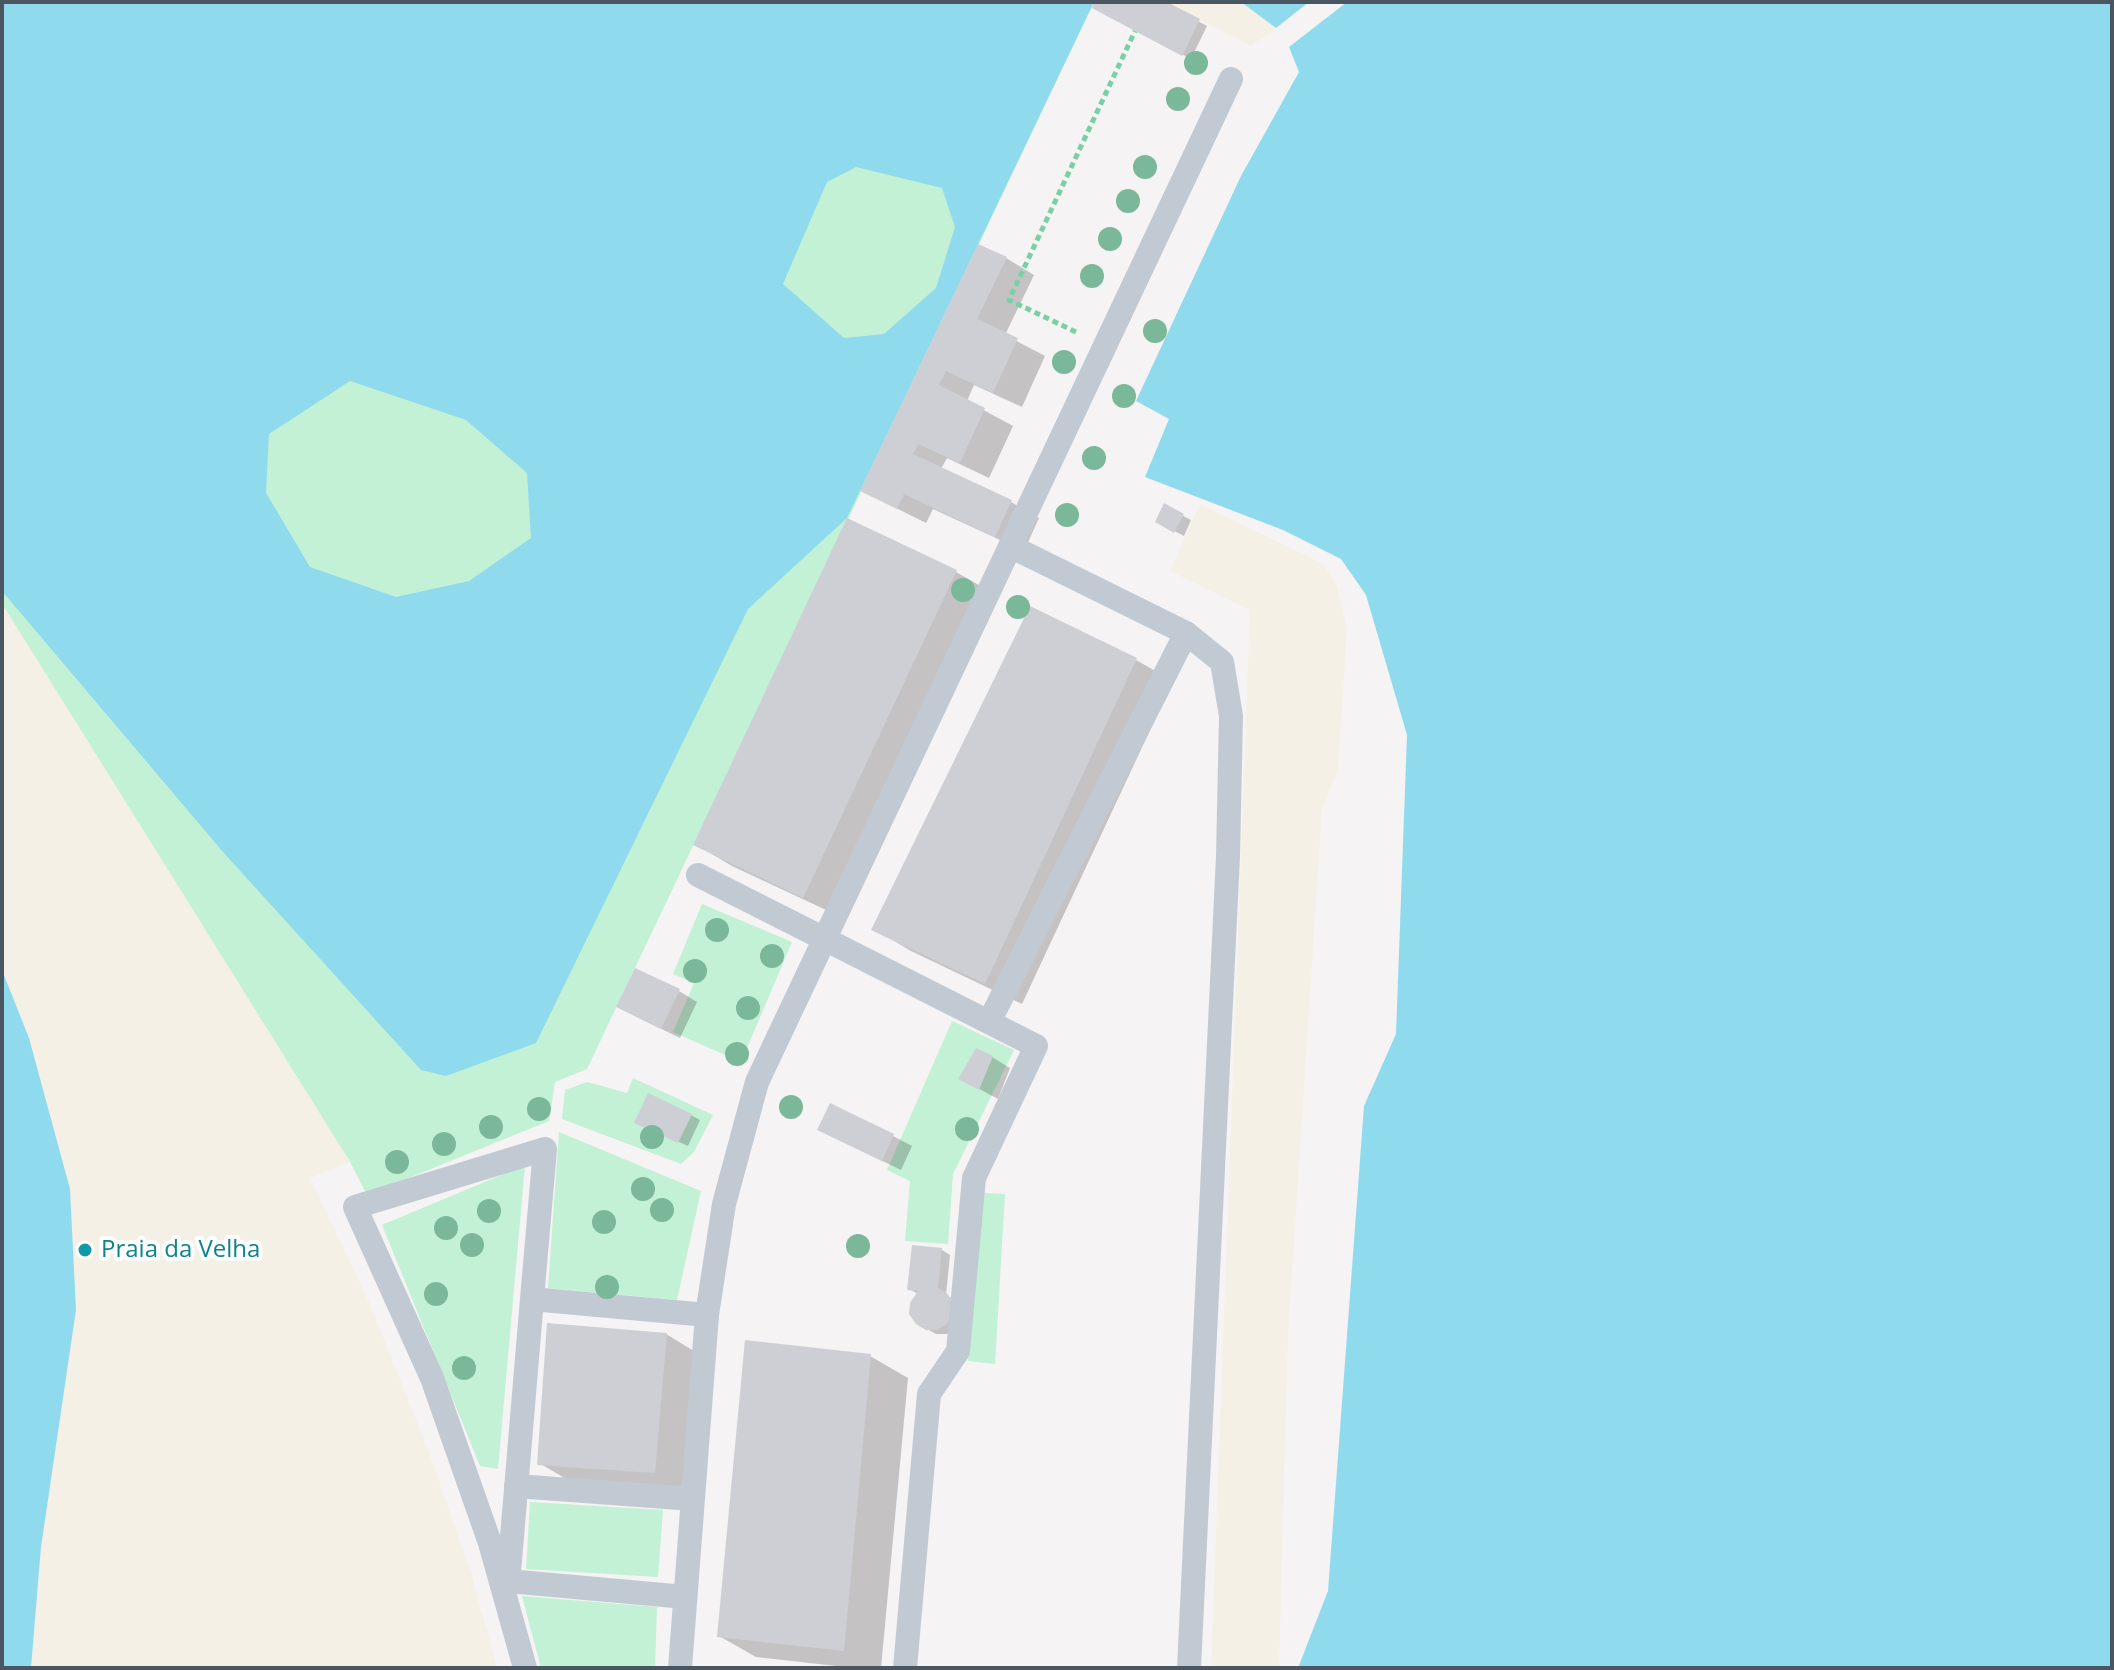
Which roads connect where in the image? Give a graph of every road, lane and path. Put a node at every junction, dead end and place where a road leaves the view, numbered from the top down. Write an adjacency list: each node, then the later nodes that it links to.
1 (1135, 31): 3 (path)
2 (1231, 79): 3 (lane)
3 (1105, 346): 4 (lane)
4 (1010, 546): 5 (lane); 7 (lane)
5 (1186, 633): 8 (lane); 18 (lane)
6 (698, 875): 7 (lane)
7 (824, 939): 8 (lane); 10 (lane)
8 (989, 1022): 17 (lane)
9 (532, 1299): 10 (lane); 11 (lane); 13 (lane)
10 (707, 1315): 12 (lane)
11 (516, 1486): 12 (lane); 13 (lane)
12 (693, 1499): 14 (lane)
13 (507, 1591): 14 (lane); 15 (lane)
14 (685, 1597): 16 (lane)
15 (525, 1668)
16 (680, 1668)
17 (905, 1668)
18 (1189, 1668)

